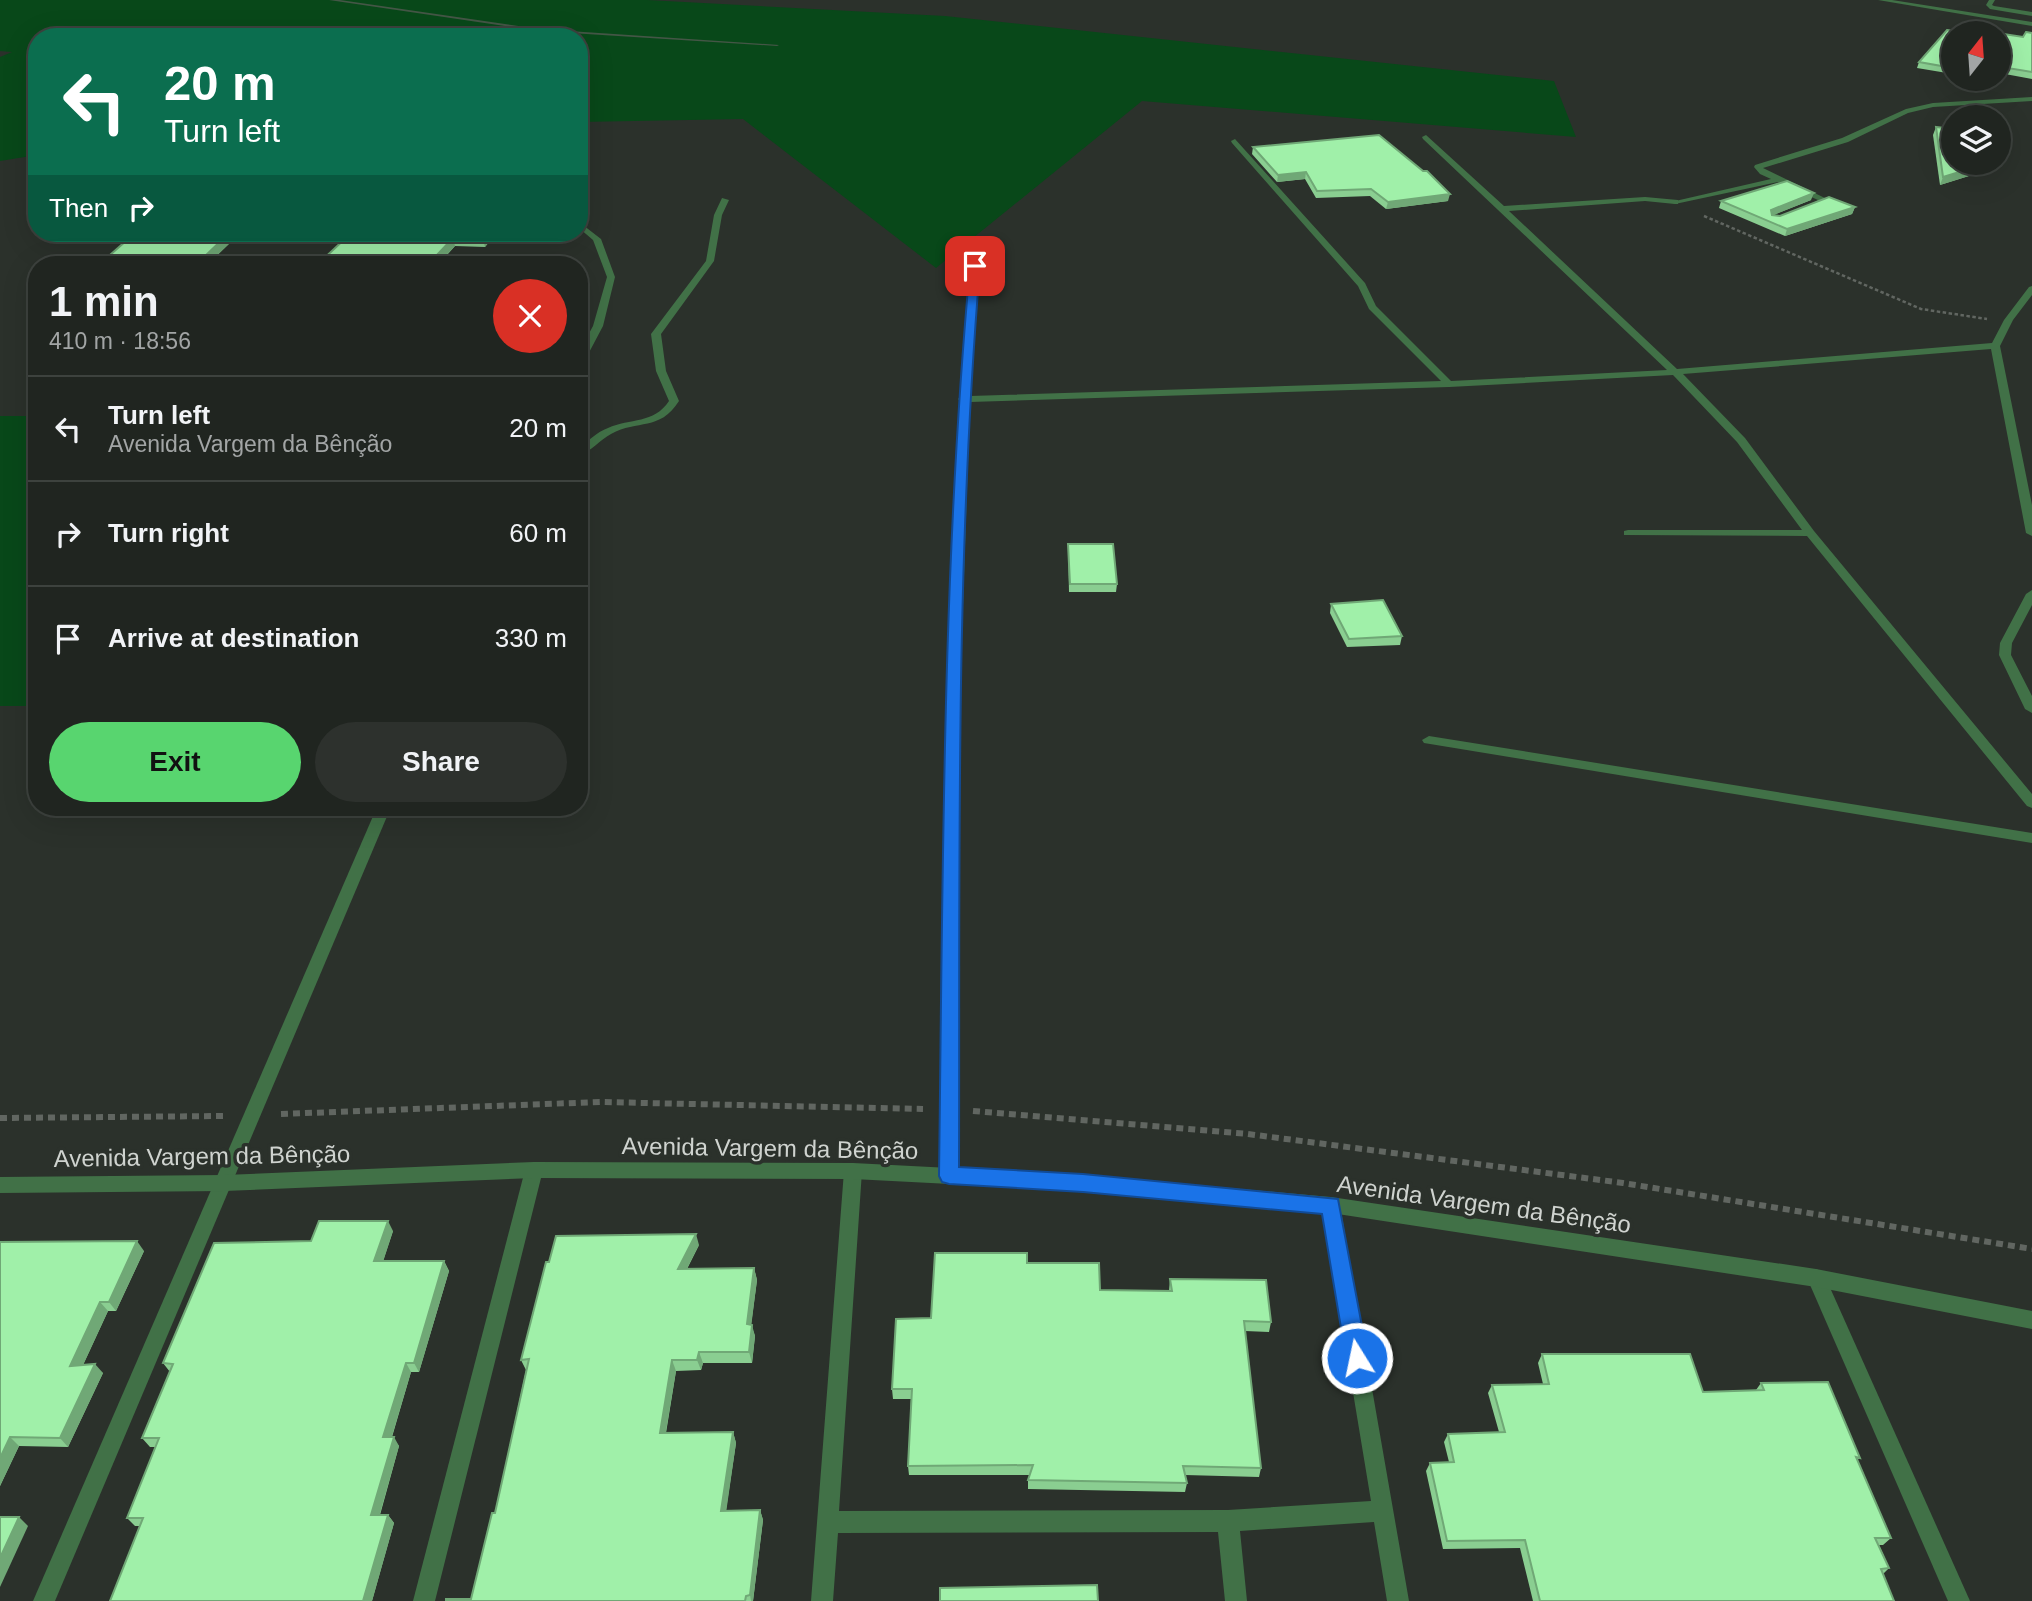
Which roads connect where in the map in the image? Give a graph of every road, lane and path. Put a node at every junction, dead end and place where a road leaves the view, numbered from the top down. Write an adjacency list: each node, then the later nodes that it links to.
1 (1881, 0): 4 (street)
2 (1992, 0): 3 (street)
3 (2032, 14)
4 (2032, 24)
5 (2032, 99): 8 (street)
6 (1426, 137): 11 (street)
7 (1235, 141): 20 (street)
8 (1780, 179): 10 (street); 12 (street)
9 (725, 200): 22 (street)
10 (1675, 202): 11 (street); 16 (path)
11 (1503, 209): 19 (street)
12 (1798, 211)
13 (588, 232): 17 (street)
14 (975, 266): 21 (street)
15 (2032, 289): 16 (street)
16 (2009, 320): 18 (street)
17 (588, 345)
18 (1995, 346): 19 (street); 25 (street)
19 (1675, 372): 20 (street); 24 (street)
20 (1449, 384): 21 (street)
21 (963, 399): 32 (street)
22 (588, 446)
23 (1628, 533): 24 (street)
24 (1810, 533): 29 (street)
25 (2032, 533)
26 (2032, 594): 27 (street)
27 (2032, 709)
28 (1429, 740): 31 (street)
29 (2032, 803)
30 (379, 816): 33 (street)
31 (2032, 838)
32 (949, 1109): 33 (path); 37 (street); 41 (path)
33 (252, 1115): 34 (path); 38 (street)
34 (0, 1118)
35 (534, 1170): 36 (street, Avenida Vargem da Bênção); 38 (street, Avenida Vargem da Bênção); 48 (street)
36 (853, 1171): 37 (street, Avenida Vargem da Bênção); 46 (street)
37 (949, 1176): 40 (street, Avenida Vargem da Bênção)
38 (224, 1183): 39 (street, Avenida Vargem da Bênção); 47 (street)
39 (0, 1185)
40 (1331, 1205): 42 (street, Avenida Vargem da Bênção); 44 (street)
41 (2032, 1249)
42 (1816, 1278): 43 (street, Avenida Vargem da Bênção); 52 (street)
43 (2032, 1320)
44 (1384, 1511): 45 (street); 51 (street)
45 (1228, 1521): 46 (street); 50 (street)
46 (829, 1522): 49 (street)
47 (44, 1601)
48 (424, 1601)
49 (822, 1601)
50 (1236, 1601)
51 (1398, 1601)
52 (1959, 1601)

